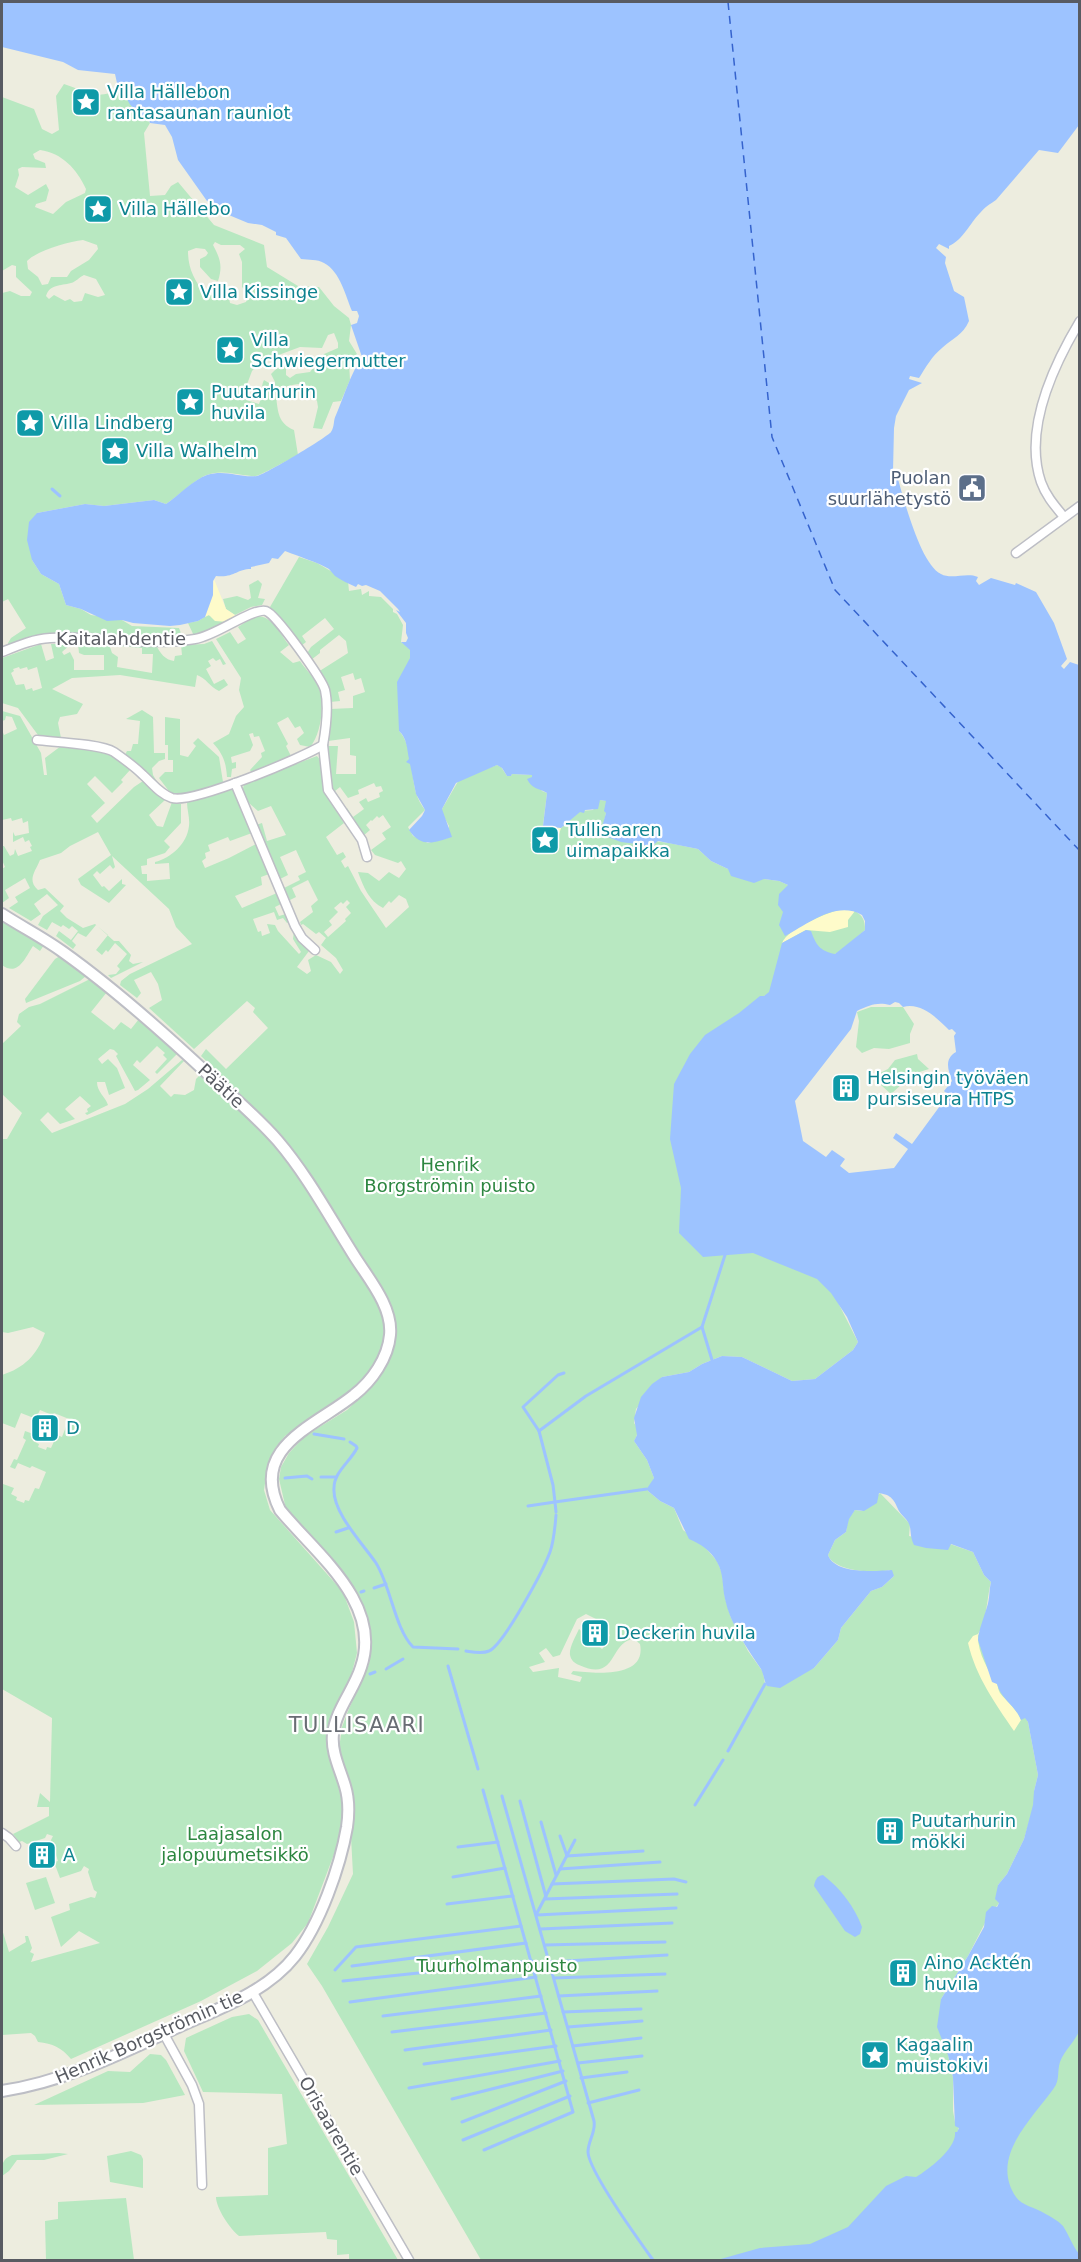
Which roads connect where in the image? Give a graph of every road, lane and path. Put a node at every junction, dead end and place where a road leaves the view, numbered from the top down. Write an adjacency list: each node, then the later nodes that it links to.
1 (1080, 321): 3 (street)
2 (1080, 506): 3 (street)
3 (1064, 517): 4 (street)
4 (1016, 553)
5 (2, 652): 7 (street, Kaitalahdentie)
6 (37, 740): 8 (street)
7 (323, 745): 8 (street); 9 (street)
8 (235, 783): 11 (street)
9 (367, 857)
10 (2, 914): 12 (street, Päätie)
11 (315, 950)
12 (387, 1311): 15 (street, Henrik Borgströmin tie)
13 (2, 1833): 14 (street)
14 (16, 1846)
15 (252, 1992): 16 (street, Henrik Borgströmin tie); 19 (street, Orisaarentie)
16 (164, 2034): 17 (street, Henrik Borgströmin tie); 18 (street)
17 (2, 2091)
18 (202, 2185)
19 (410, 2260)

